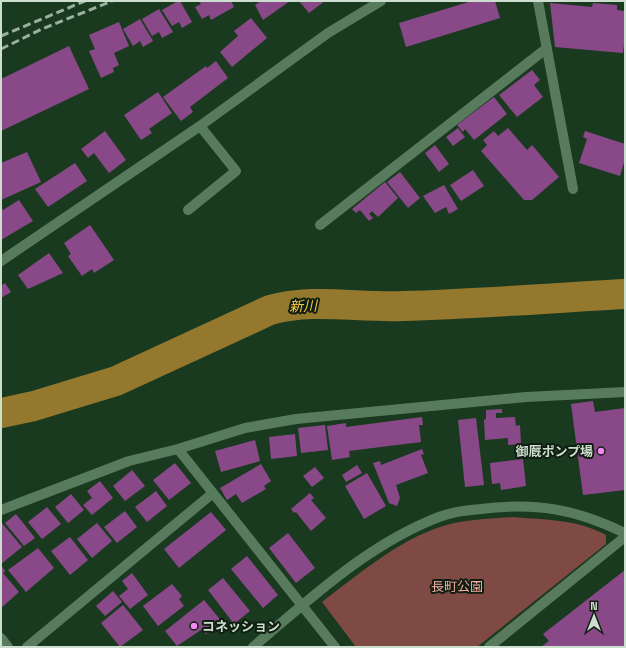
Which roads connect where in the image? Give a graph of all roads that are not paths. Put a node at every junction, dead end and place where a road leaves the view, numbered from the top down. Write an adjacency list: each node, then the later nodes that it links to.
1 (381, 1): 4 (street)
2 (538, 1): 3 (street)
3 (547, 48): 5 (street); 7 (street)
4 (200, 126): 6 (street); 8 (street)
5 (573, 189)
6 (188, 210)
7 (320, 225)
8 (1, 261)
9 (625, 392): 10 (street)
10 (178, 449): 11 (street); 12 (street)
11 (213, 493): 15 (street); 18 (street)
12 (1, 510)
13 (625, 533): 15 (street)
14 (625, 537): 21 (street)
15 (302, 605): 19 (street); 20 (street)
16 (1, 638): 17 (street)
17 (8, 647)
18 (27, 647)
19 (253, 647)
20 (336, 647)
21 (489, 647)

